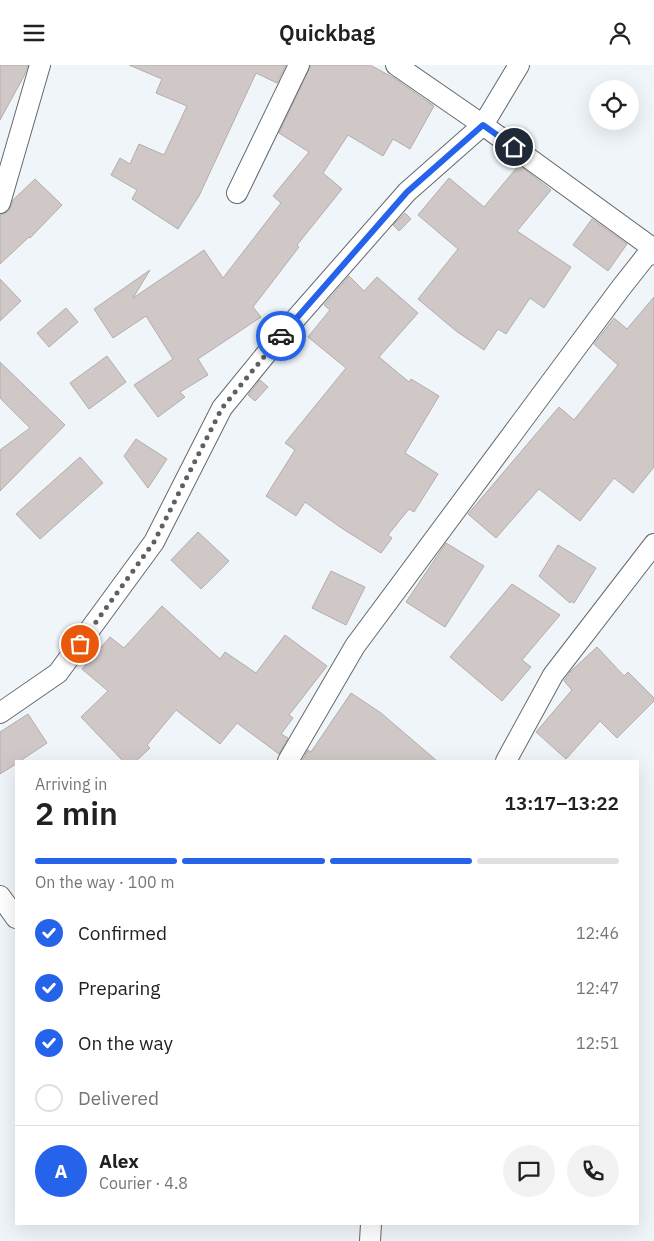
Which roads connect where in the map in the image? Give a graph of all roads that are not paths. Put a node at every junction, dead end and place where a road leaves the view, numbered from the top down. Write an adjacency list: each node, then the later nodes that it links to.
1 (40, 65): 7 (street)
2 (299, 65): 6 (street)
3 (396, 65): 5 (street)
4 (519, 65): 5 (street)
5 (483, 125): 8 (street); 11 (street)
6 (237, 193)
7 (0, 203)
8 (654, 249)
9 (654, 254): 12 (street)
10 (654, 544): 13 (street)
11 (0, 713)
12 (289, 760)
13 (507, 760)
14 (0, 896): 15 (street)
15 (15, 917)
16 (371, 1225): 17 (street)
17 (370, 1241)

